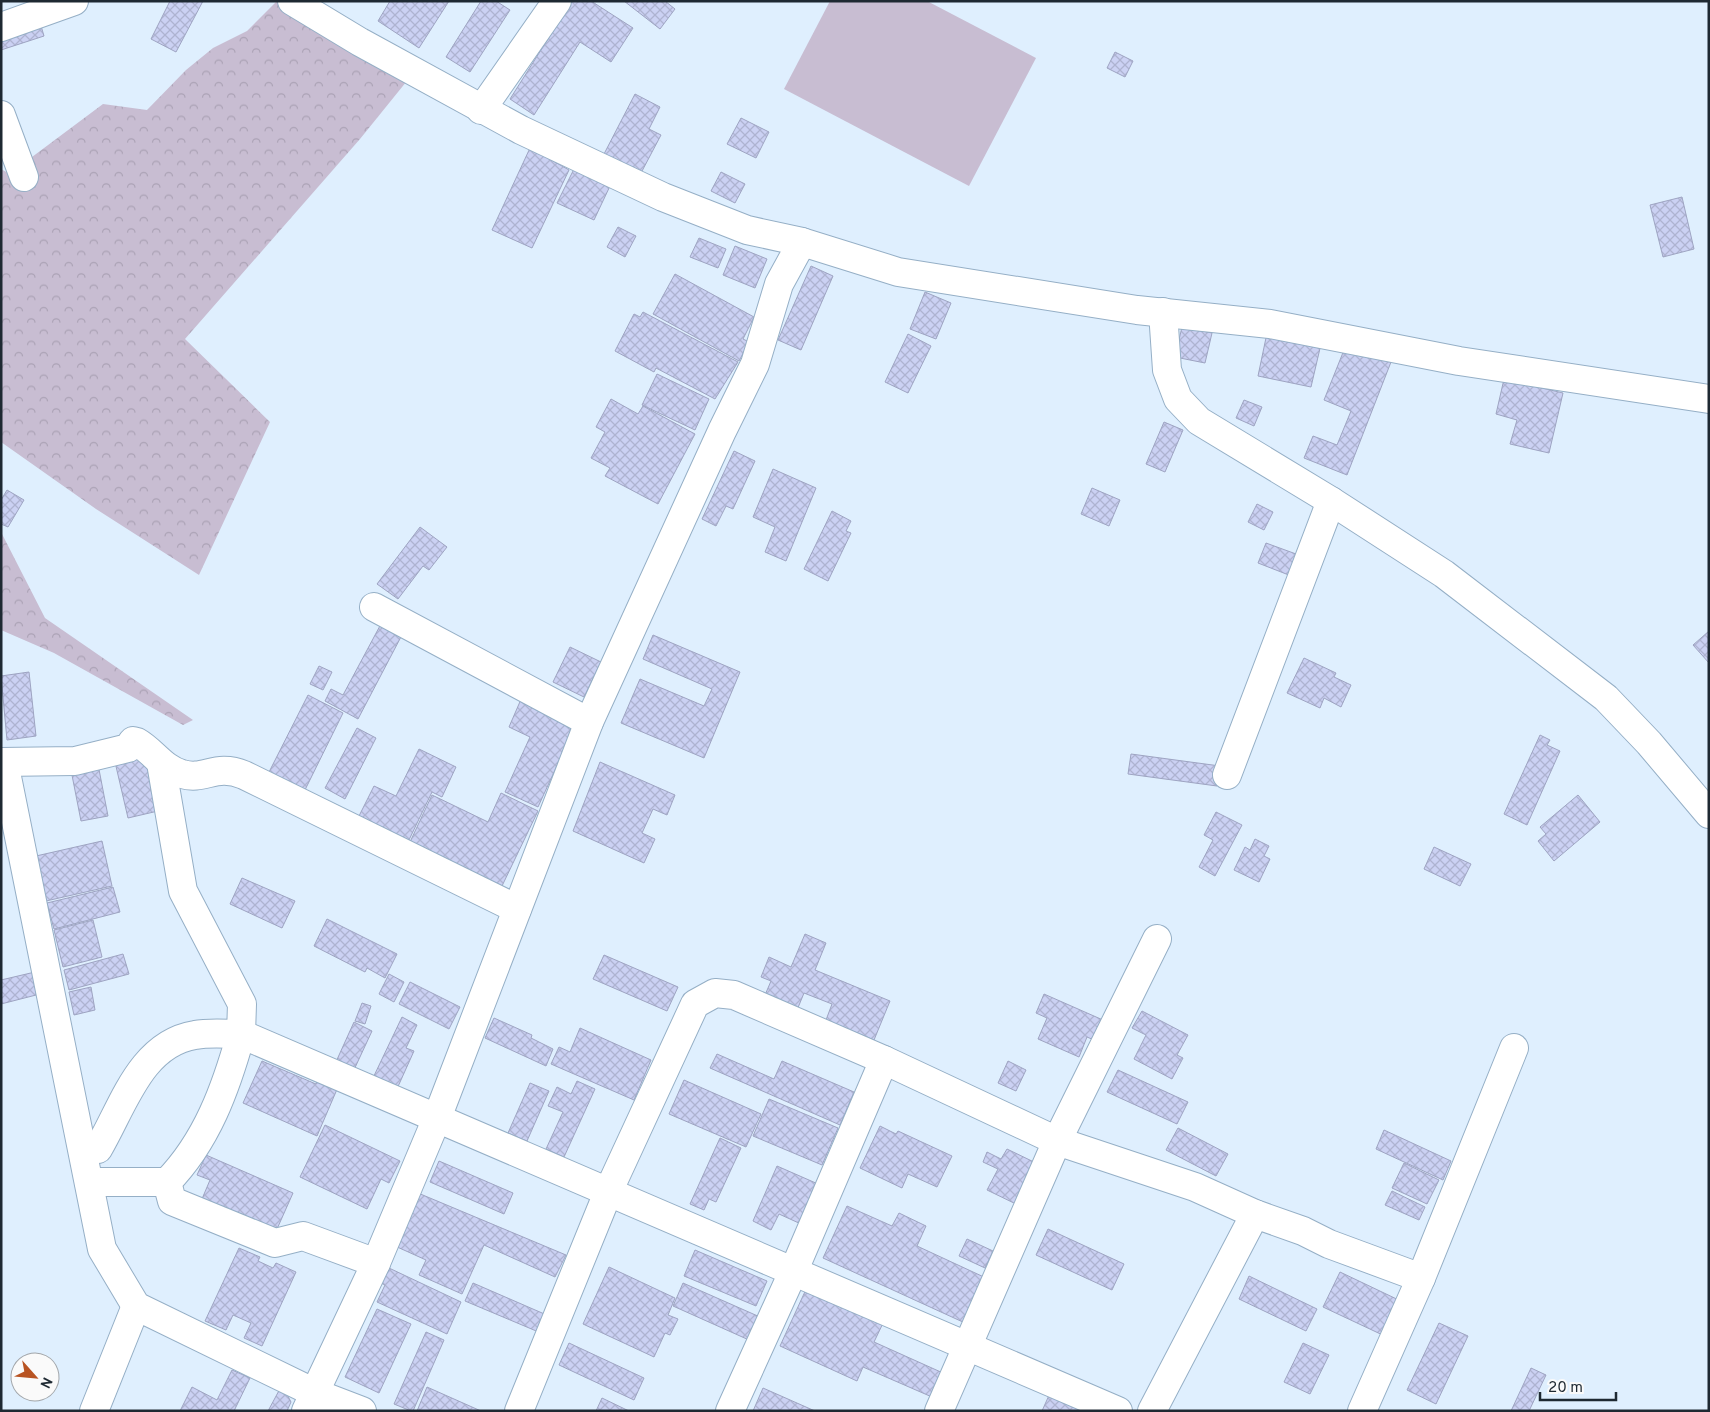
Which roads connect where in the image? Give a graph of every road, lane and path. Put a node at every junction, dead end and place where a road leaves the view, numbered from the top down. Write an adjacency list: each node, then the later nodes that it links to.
1 (74, 1): 4 (street)
2 (557, 1): 5 (street)
3 (308, 5): 5 (street)
4 (1, 28)
5 (481, 110): 8 (street)
6 (1, 115): 7 (street)
7 (24, 176)
8 (802, 242): 9 (street); 13 (street)
9 (1163, 312): 10 (street); 11 (street)
10 (1709, 400)
11 (1331, 501): 16 (street); 17 (street)
12 (374, 607): 13 (street)
13 (589, 722): 18 (street)
14 (3, 762): 15 (street); 25 (street)
15 (162, 763): 18 (street); 20 (street)
16 (1227, 775)
17 (1709, 814)
18 (517, 908): 23 (street)
19 (1158, 939): 24 (street)
20 (241, 1034): 23 (street); 25 (street); 27 (street)
21 (1514, 1048): 32 (street)
22 (884, 1060): 24 (street); 28 (street); 31 (street)
23 (437, 1118): 28 (street); 30 (street)
24 (1057, 1140): 29 (street); 34 (street)
25 (82, 1145): 26 (street)
26 (89, 1182): 27 (street); 33 (street)
27 (167, 1182): 30 (street)
28 (609, 1190): 31 (street); 38 (street)
29 (1256, 1214): 32 (street); 42 (street)
30 (376, 1263): 35 (street)
31 (794, 1270): 34 (street); 39 (street)
32 (1421, 1278): 43 (street)
33 (136, 1306): 35 (street); 36 (street)
34 (968, 1345): 40 (street); 41 (street)
35 (311, 1402): 37 (street)
36 (94, 1411)
37 (362, 1411)
38 (519, 1411)
39 (730, 1411)
40 (939, 1411)
41 (1118, 1411)
42 (1152, 1411)
43 (1362, 1411)

